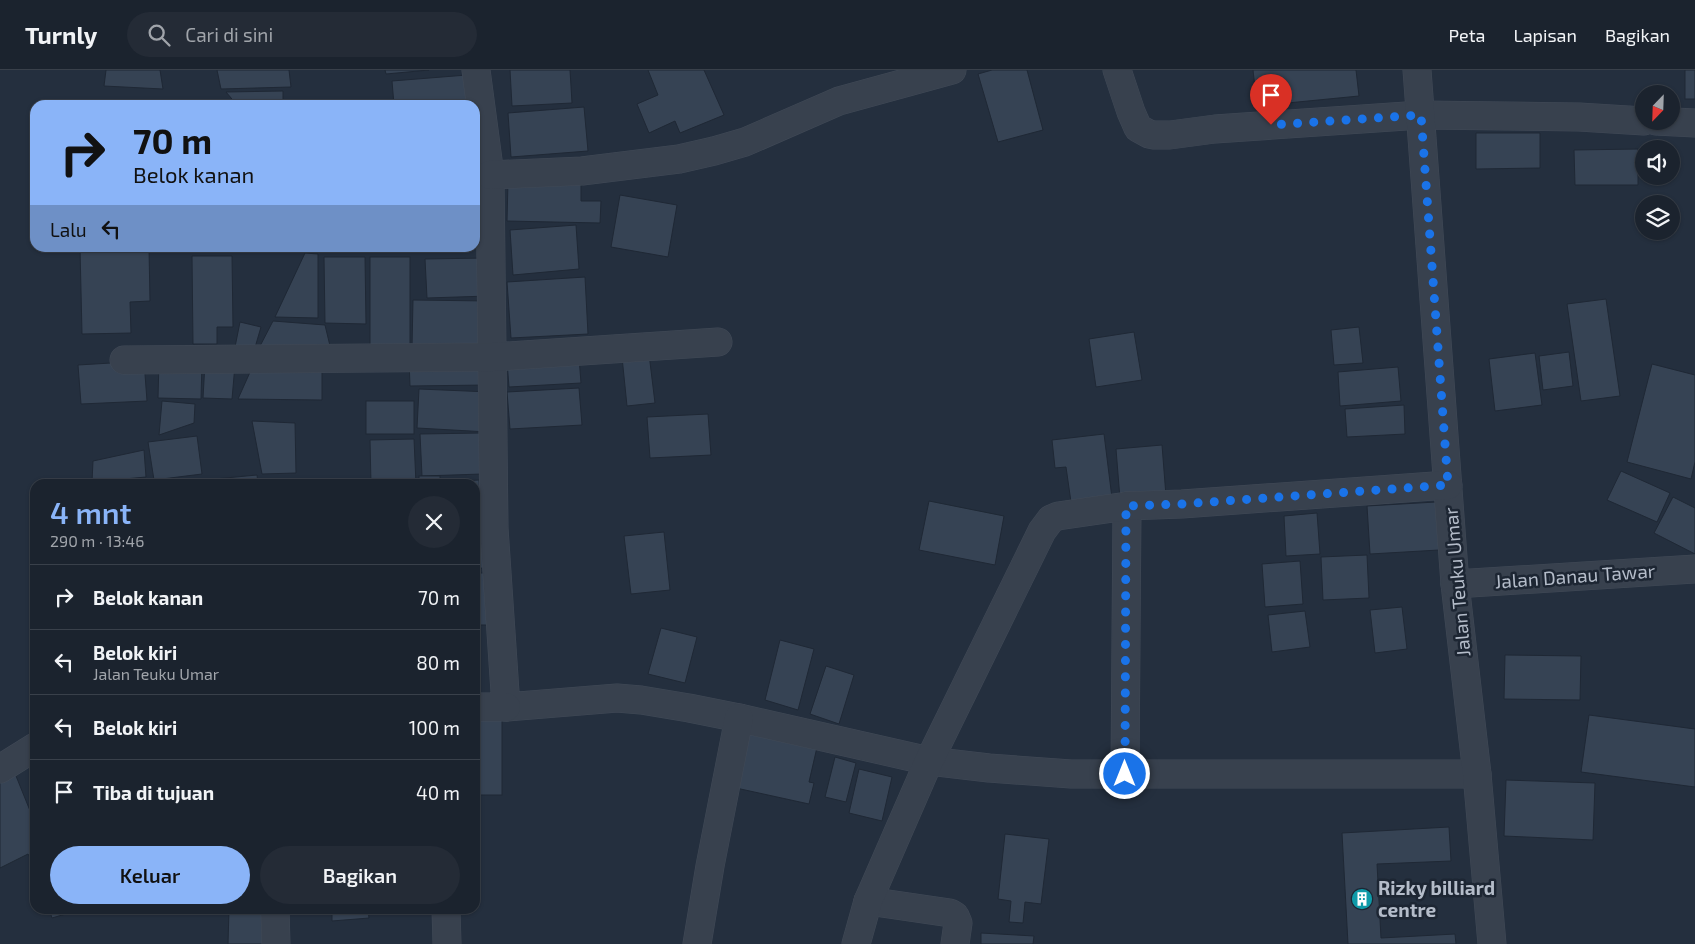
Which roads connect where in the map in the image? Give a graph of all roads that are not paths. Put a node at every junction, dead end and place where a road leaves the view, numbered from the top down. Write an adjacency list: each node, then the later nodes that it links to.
1 (476, 70): 9 (street)
2 (952, 70): 9 (street)
3 (1117, 70): 5 (street)
4 (1417, 70): 5 (street, Jalan Teuku Umar)
5 (1421, 115): 6 (street); 13 (street, Jalan Teuku Umar)
6 (1635, 120)
7 (1680, 122): 8 (street)
8 (1695, 123)
9 (490, 175): 11 (street)
10 (718, 342): 11 (street)
11 (493, 357): 12 (street); 18 (street)
12 (124, 360)
13 (1448, 485): 14 (street); 16 (street, Jalan Teuku Umar)
14 (1126, 506): 21 (street); 23 (street)
15 (1695, 569): 16 (street, Jalan Danau Tawar)
16 (1455, 584): 24 (street, Jalan Teuku Umar)
17 (480, 707): 18 (street)
18 (506, 707): 19 (street)
19 (739, 718): 21 (street); 30 (street)
20 (30, 750): 22 (street)
21 (929, 761): 23 (street); 25 (street)
22 (0, 769)
23 (1125, 774): 24 (street)
24 (1476, 774): 33 (street, Jalan Teuku Umar)
25 (868, 901): 31 (street); 32 (street)
26 (275, 914): 28 (street)
27 (446, 914): 29 (street)
28 (276, 944)
29 (447, 944)
30 (697, 944)
31 (856, 944)
32 (955, 944)
33 (1492, 944)

